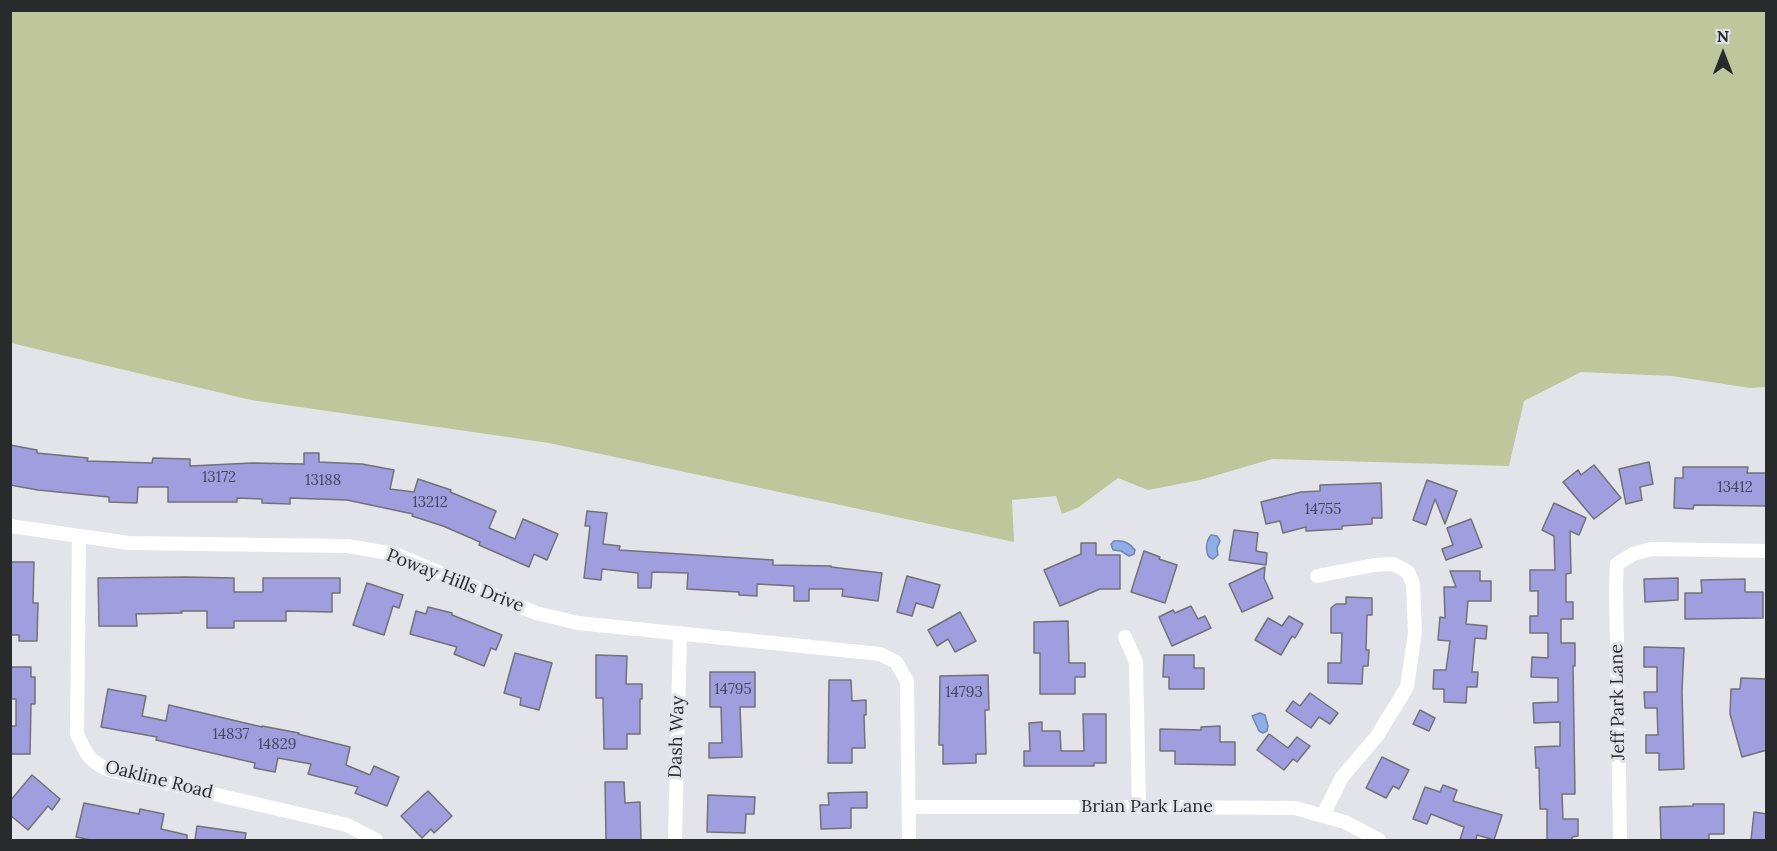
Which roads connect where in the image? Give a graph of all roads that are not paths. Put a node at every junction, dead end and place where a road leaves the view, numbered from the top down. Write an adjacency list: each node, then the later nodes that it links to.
1 (10, 526): 2 (street, Poway Hills Drive)
2 (79, 537): 5 (street, Poway Hills Drive); 10 (street, Oakline Road)
3 (1767, 551): 14 (street, Jeff Park Lane)
4 (1317, 576): 9 (street)
5 (680, 633): 7 (street, Poway Hills Drive); 11 (street, Dash Way)
6 (1125, 637): 8 (street)
7 (909, 807): 8 (street, Brian Park Lane); 12 (street)
8 (1139, 807): 9 (street, Brian Park Lane)
9 (1323, 815): 13 (street, Brian Park Lane)
10 (376, 840)
11 (675, 840)
12 (909, 840)
13 (1379, 840)
14 (1620, 840)

